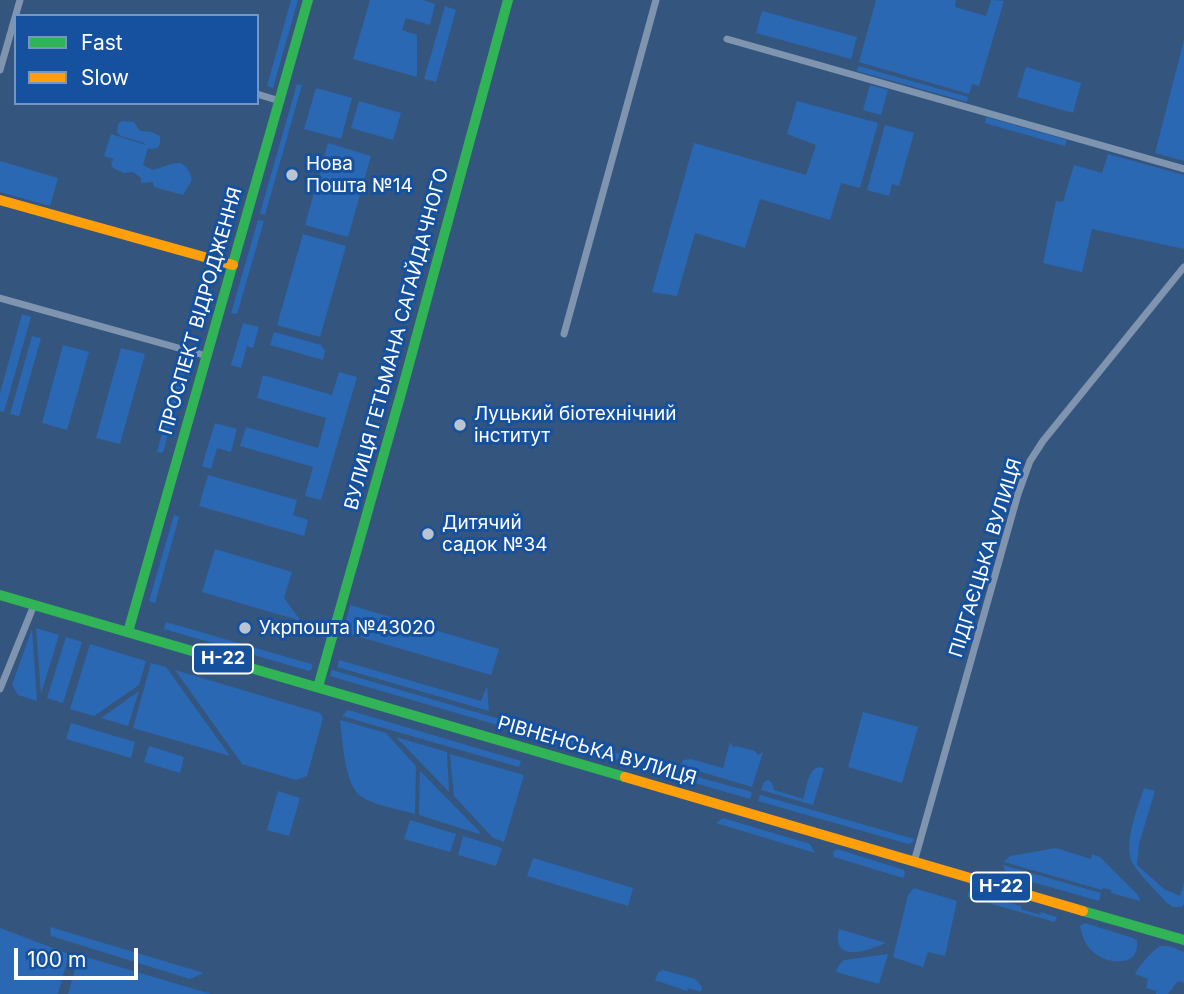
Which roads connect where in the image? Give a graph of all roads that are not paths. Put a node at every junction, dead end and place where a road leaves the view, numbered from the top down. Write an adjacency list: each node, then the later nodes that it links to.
1 (309, 0): 8 (main road, ПРОСПЕКТ ВІДРОДЖЕННЯ)
2 (508, 0): 19 (main road, ВУЛИЦЯ ГЕТЬМАНА САГАЙДАЧНОГО)
3 (656, 0): 14 (street)
4 (14, 27): 6 (street)
5 (727, 39): 9 (street)
6 (0, 70)
7 (259, 95): 8 (street)
8 (280, 100): 11 (main road, ПРОСПЕКТ ВІДРОДЖЕННЯ)
9 (1184, 169)
10 (0, 200): 11 (main road)
11 (233, 265): 15 (main road, ПРОСПЕКТ ВІДРОДЖЕННЯ)
12 (1184, 267): 21 (street, ПІДГАЄЦЬКА ВУЛИЦЯ)
13 (0, 298): 15 (street)
14 (564, 334)
15 (207, 356): 18 (main road, ПРОСПЕКТ ВІДРОДЖЕННЯ)
16 (0, 595): 17 (main road, РІВНЕНСЬКА ВУЛИЦЯ / Н-22)
17 (34, 605): 18 (main road, РІВНЕНСЬКА ВУЛИЦЯ / Н-22); 20 (street)
18 (128, 632): 19 (main road, РІВНЕНСЬКА ВУЛИЦЯ / Н-22)
19 (318, 687): 21 (main road, РІВНЕНСЬКА ВУЛИЦЯ / Н-22)
20 (0, 689)
21 (914, 862): 22 (main road, РІВНЕНСЬКА ВУЛИЦЯ / Н-22)
22 (1184, 940)

